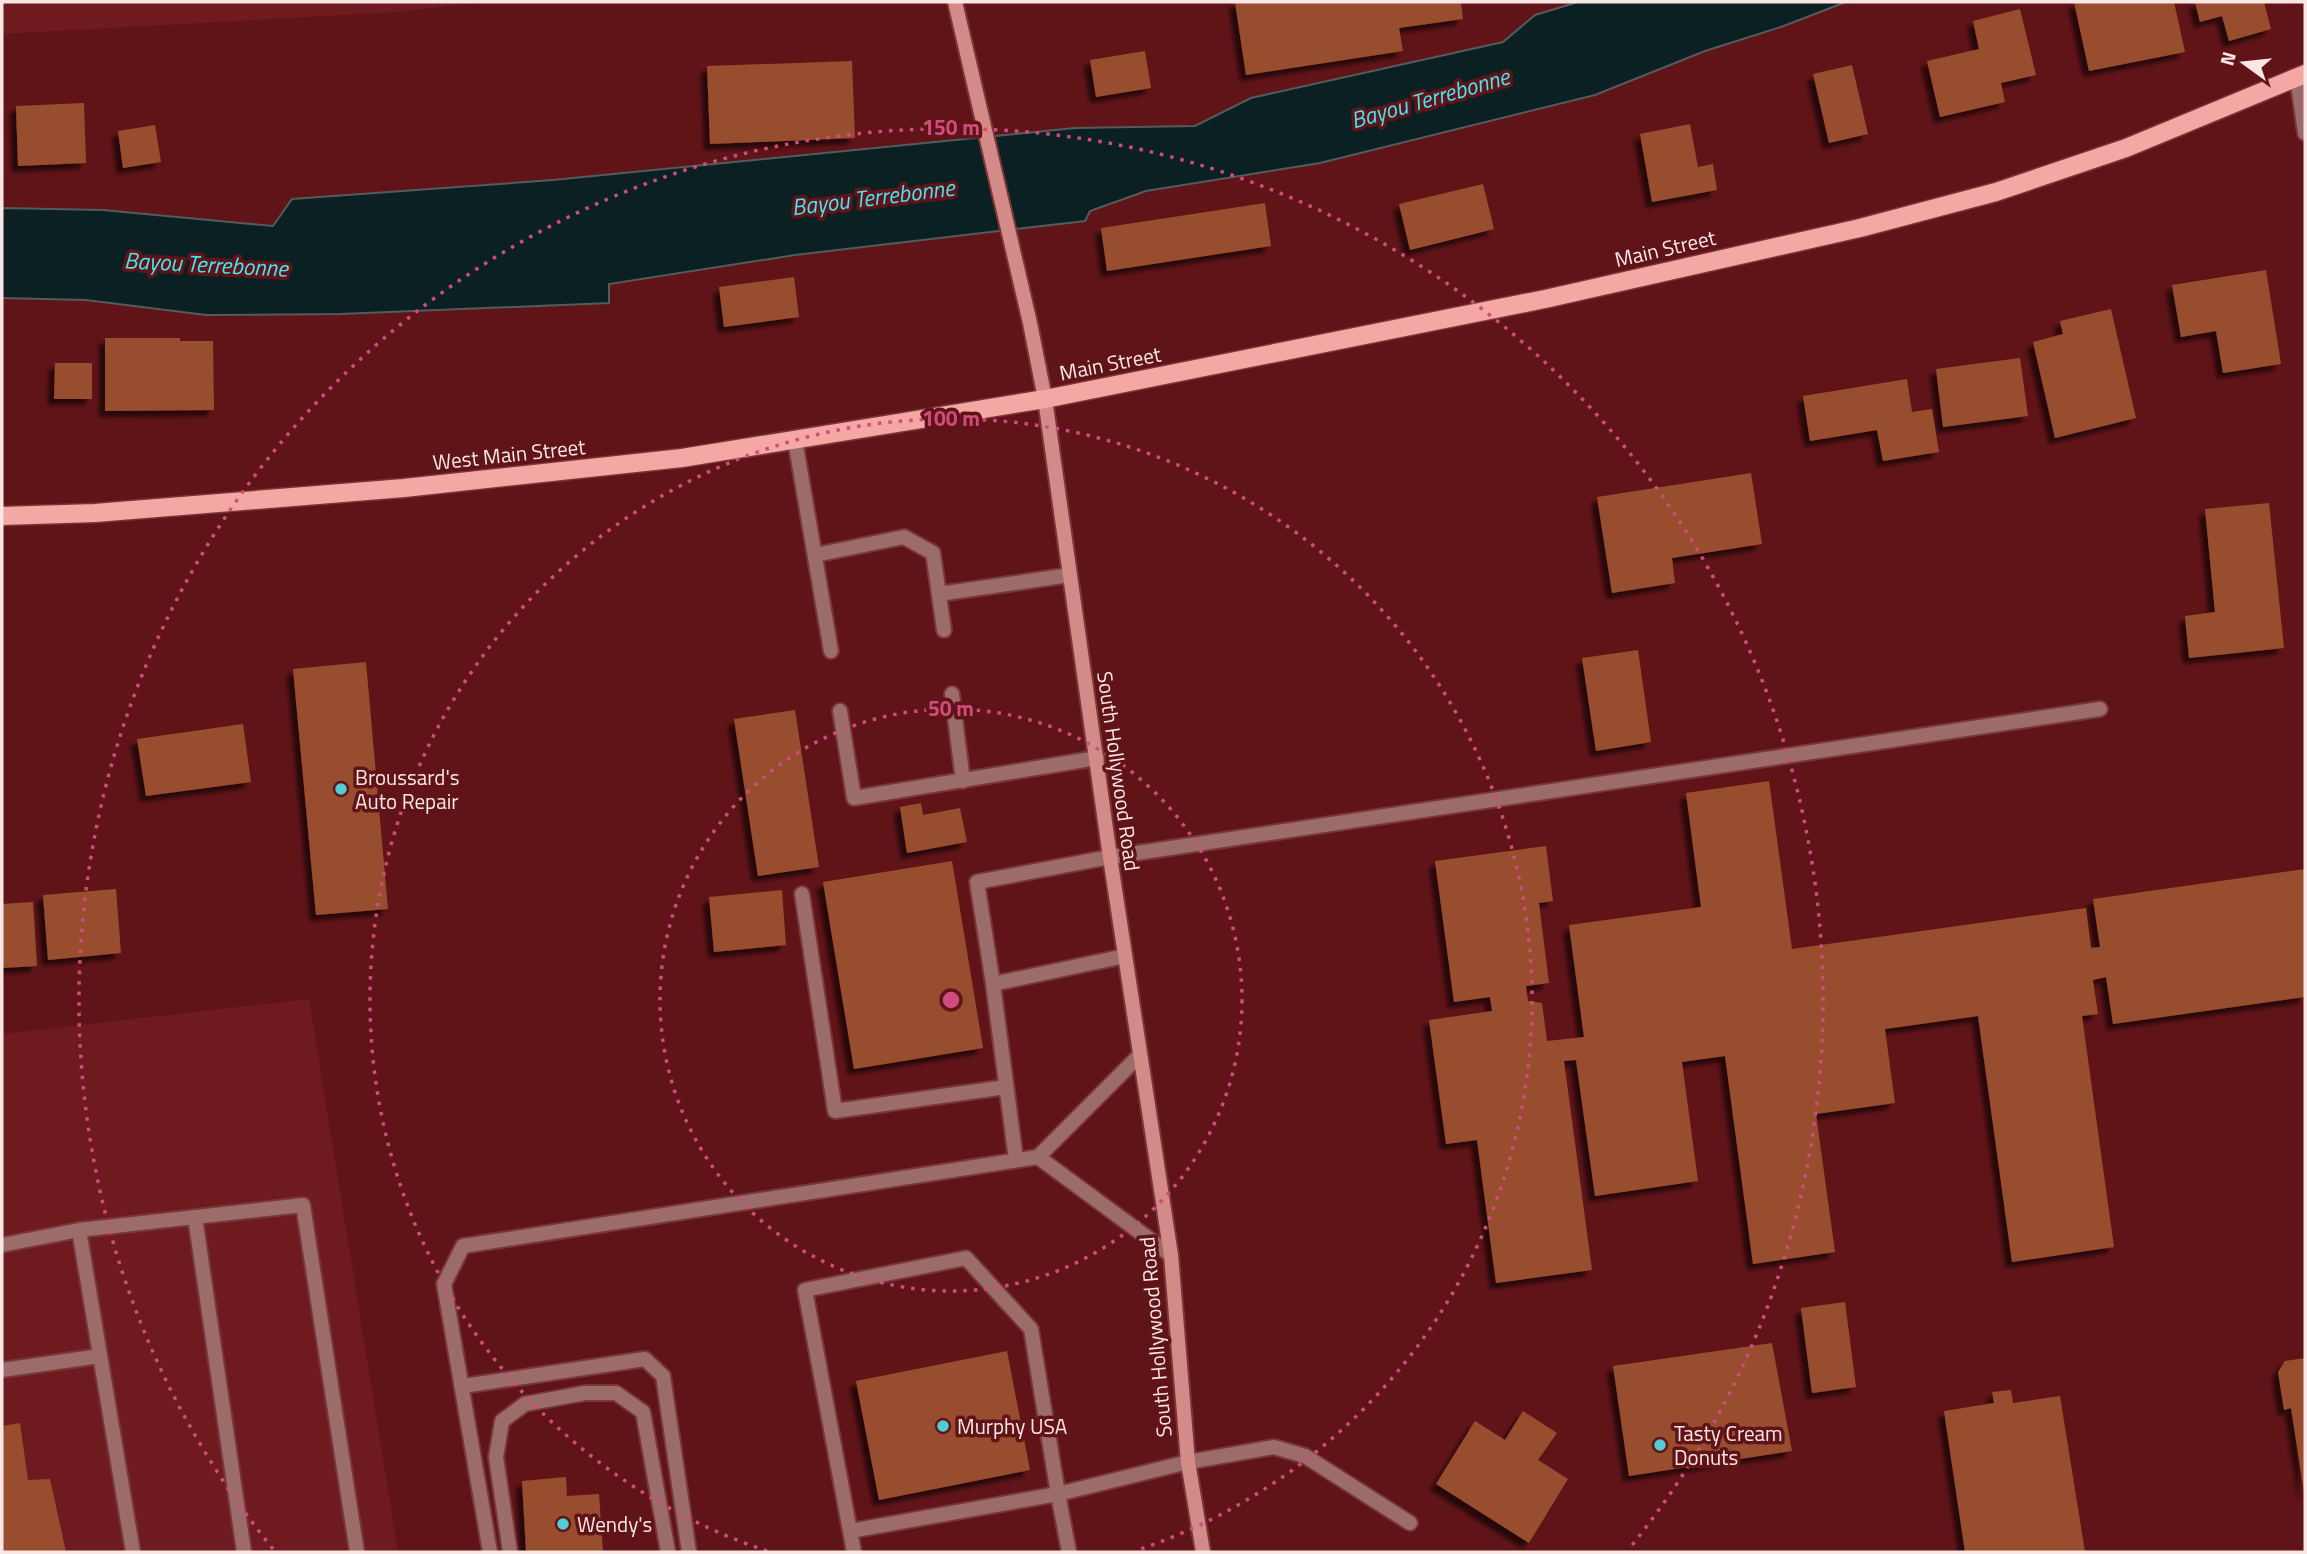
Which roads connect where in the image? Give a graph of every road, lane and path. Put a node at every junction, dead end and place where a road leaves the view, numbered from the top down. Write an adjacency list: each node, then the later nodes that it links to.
1 (954, 2): 4 (main road, South Hollywood Road)
2 (2301, 76): 3 (street); 4 (main road, Main Street)
3 (2305, 132)
4 (1045, 399): 5 (main road, Main Street); 9 (main road, South Hollywood Road)
5 (1017, 404): 6 (main road, West Main Street)
6 (795, 440): 7 (main road, West Main Street); 8 (street)
7 (2, 516)
8 (815, 555): 10 (street); 12 (street)
9 (1070, 576): 10 (street); 16 (main road, South Hollywood Road)
10 (939, 594): 11 (street)
11 (944, 630)
12 (831, 651)
13 (952, 694): 17 (street)
14 (2100, 709): 18 (street)
15 (840, 711): 17 (street)
16 (1097, 758): 17 (street); 18 (main road, South Hollywood Road)
17 (962, 781)
18 (1110, 857): 20 (main road, South Hollywood Road); 21 (street)
19 (802, 894): 23 (street)
20 (1125, 956): 21 (street); 22 (main road, South Hollywood Road)
21 (993, 984): 23 (street)
22 (1140, 1055): 24 (street); 29 (main road, South Hollywood Road)
23 (1006, 1087): 25 (street)
24 (1038, 1157): 25 (street); 29 (street)
25 (1016, 1160): 32 (street)
26 (195, 1217): 27 (street); 38 (street); 39 (street)
27 (79, 1230): 28 (street); 30 (street)
28 (2, 1245)
29 (1171, 1255): 33 (main road, South Hollywood Road)
30 (100, 1356): 31 (street); 37 (street)
31 (2, 1370)
32 (463, 1386): 40 (street); 43 (street)
33 (1188, 1462): 34 (street); 35 (street); 46 (main road, South Hollywood Road)
34 (1058, 1494): 36 (street); 36 (street); 45 (street)
35 (1410, 1523)
36 (850, 1531): 44 (street)
37 (133, 1552)
38 (244, 1552)
39 (357, 1552)
40 (490, 1552)
41 (510, 1552): 42 (street)
42 (668, 1552)
43 (689, 1552)
44 (854, 1552)
45 (1069, 1552)
46 (1203, 1552)

